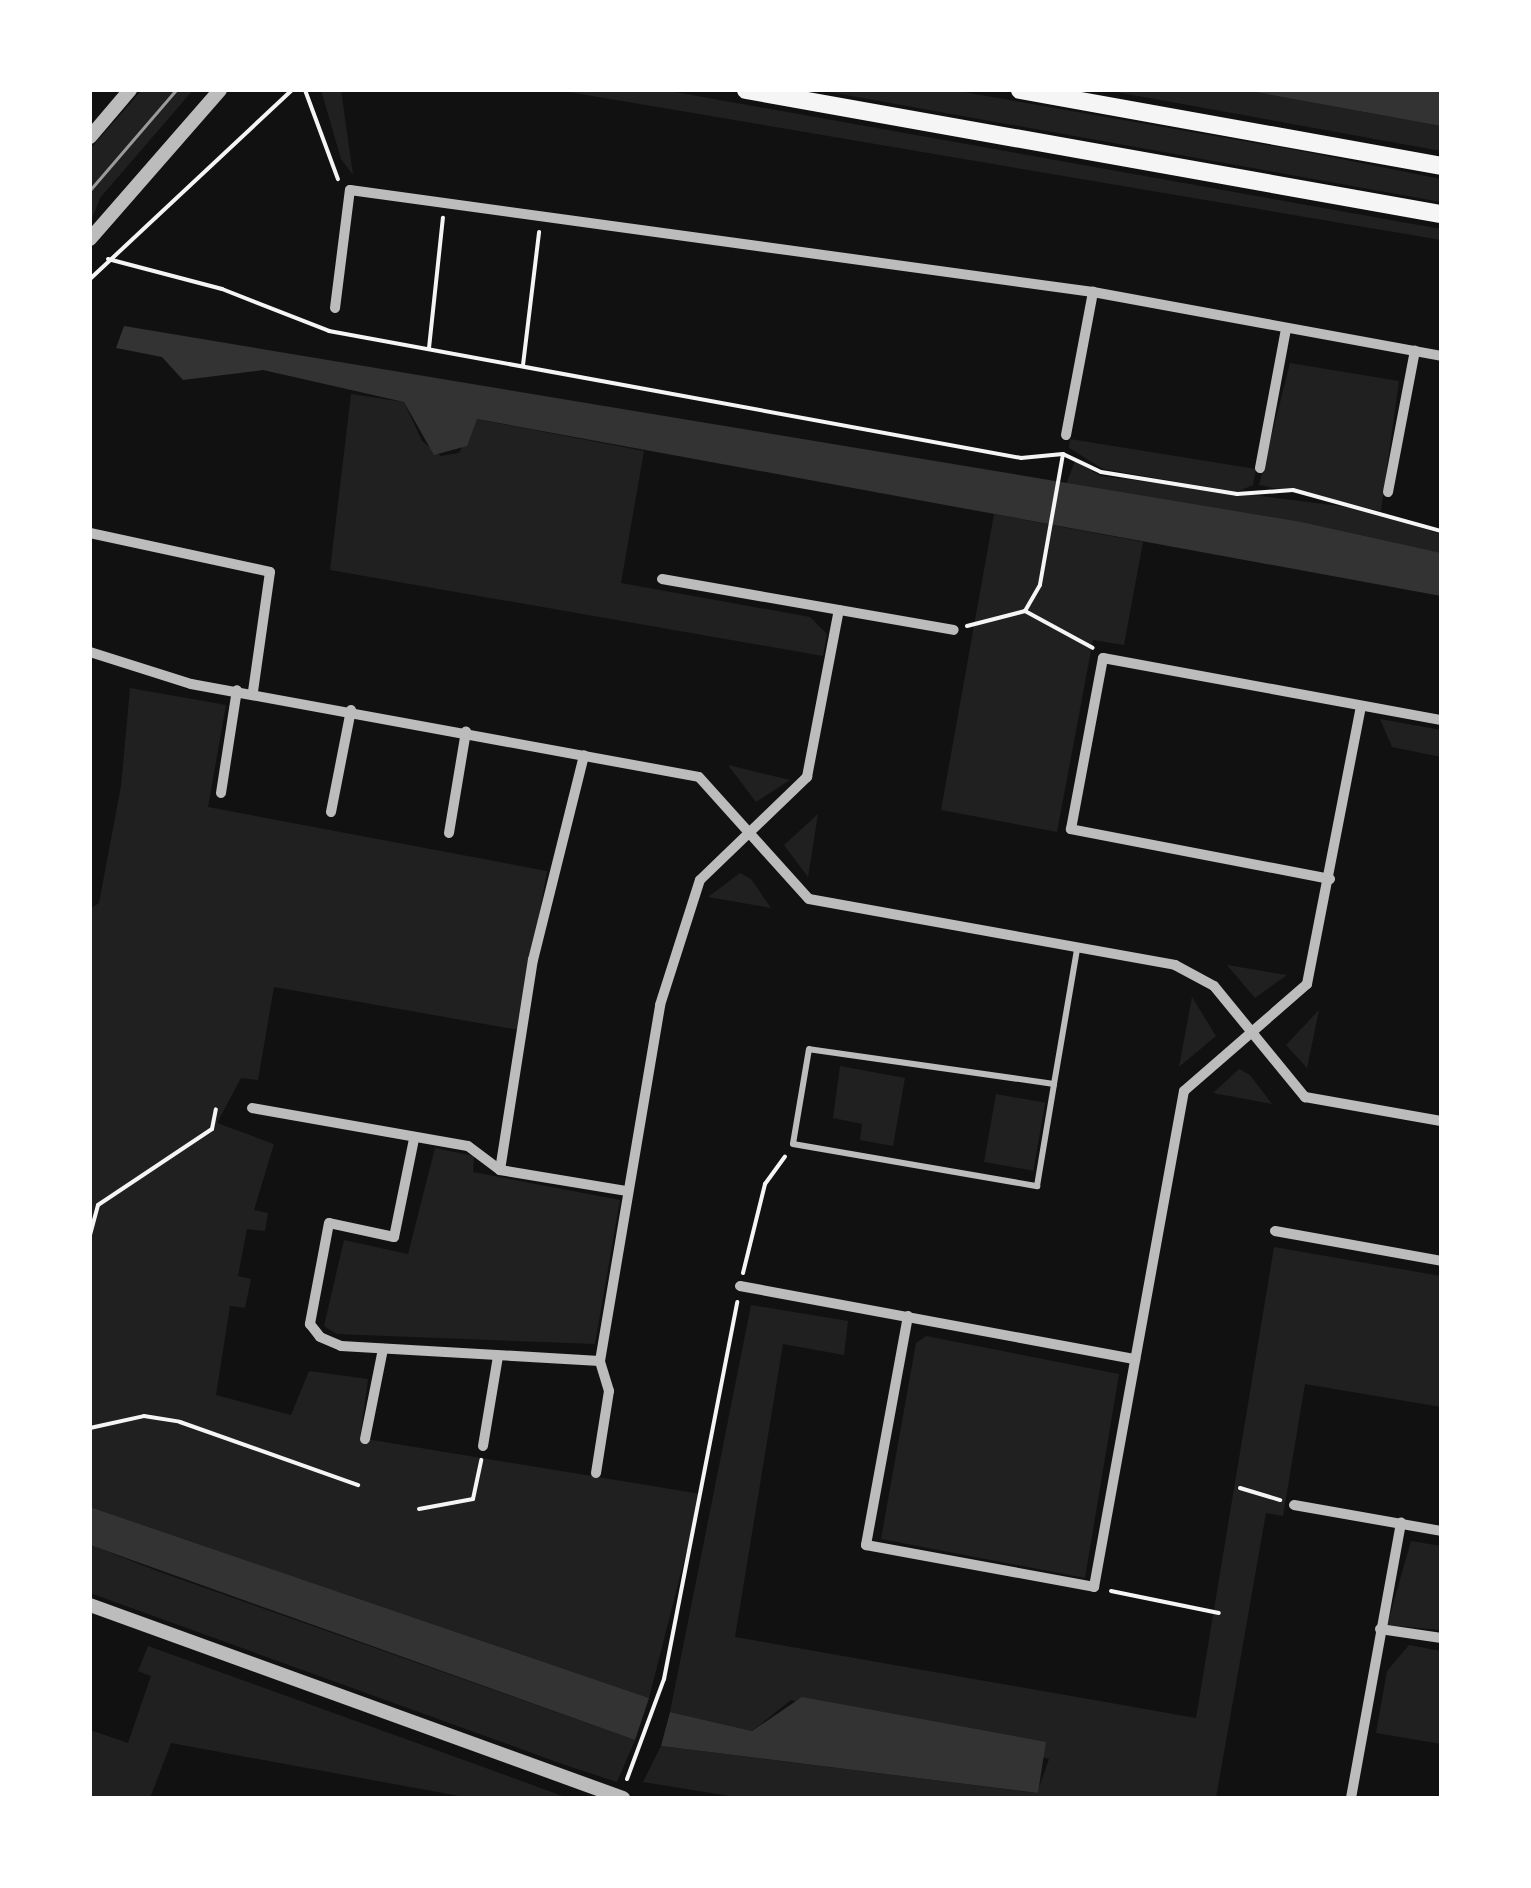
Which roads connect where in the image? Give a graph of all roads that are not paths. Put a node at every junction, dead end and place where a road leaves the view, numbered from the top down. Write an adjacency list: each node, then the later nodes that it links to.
1 (130, 90): 5 (street)
2 (220, 90): 8 (street)
3 (746, 90): 7 (main road)
4 (1020, 90): 6 (main road)
5 (90, 137)
6 (1441, 166)
7 (1441, 214)
8 (90, 239)
9 (1093, 292): 10 (street); 11 (street); 14 (street)
10 (335, 308)
11 (1286, 329): 12 (street); 15 (street)
12 (1415, 351): 13 (street); 16 (street)
13 (1441, 356)
14 (1066, 436)
15 (1260, 468)
16 (1388, 492)
17 (90, 533): 23 (street)
18 (662, 580): 19 (street)
19 (840, 610): 20 (street); 32 (street)
20 (954, 630)
21 (90, 652): 22 (street)
22 (237, 690): 23 (street); 29 (street)
23 (253, 692): 25 (street)
24 (1361, 706): 26 (street); 33 (street); 33 (street)
25 (351, 710): 27 (street); 30 (street)
26 (1441, 720)
27 (466, 731): 28 (street); 31 (street)
28 (584, 755): 32 (street); 40 (street)
29 (221, 793)
30 (331, 812)
31 (449, 833)
32 (750, 834): 34 (street); 41 (street)
33 (1330, 878): 35 (street)
34 (1077, 948): 35 (street); 36 (lane)
35 (1250, 1034): 38 (street); 48 (street)
36 (1054, 1084): 36 (lane)
37 (252, 1108): 39 (street)
38 (1441, 1121)
39 (414, 1138): 40 (street); 46 (street)
40 (500, 1170): 41 (street)
41 (628, 1191): 49 (street)
42 (1274, 1231): 43 (street)
43 (1441, 1261)
44 (740, 1286): 45 (street)
45 (908, 1316): 48 (street); 48 (street)
46 (384, 1349): 47 (street); 50 (street)
47 (498, 1356): 49 (street); 51 (street)
48 (1135, 1359)
49 (600, 1361): 52 (street)
50 (365, 1438)
51 (484, 1446)
52 (596, 1472)
53 (1294, 1505): 54 (street)
54 (1401, 1524): 55 (street); 57 (street)
55 (1441, 1530)
56 (90, 1605): 59 (street)
57 (1380, 1629): 58 (street); 60 (street)
58 (1441, 1638)
59 (622, 1798)
60 (1351, 1798)

